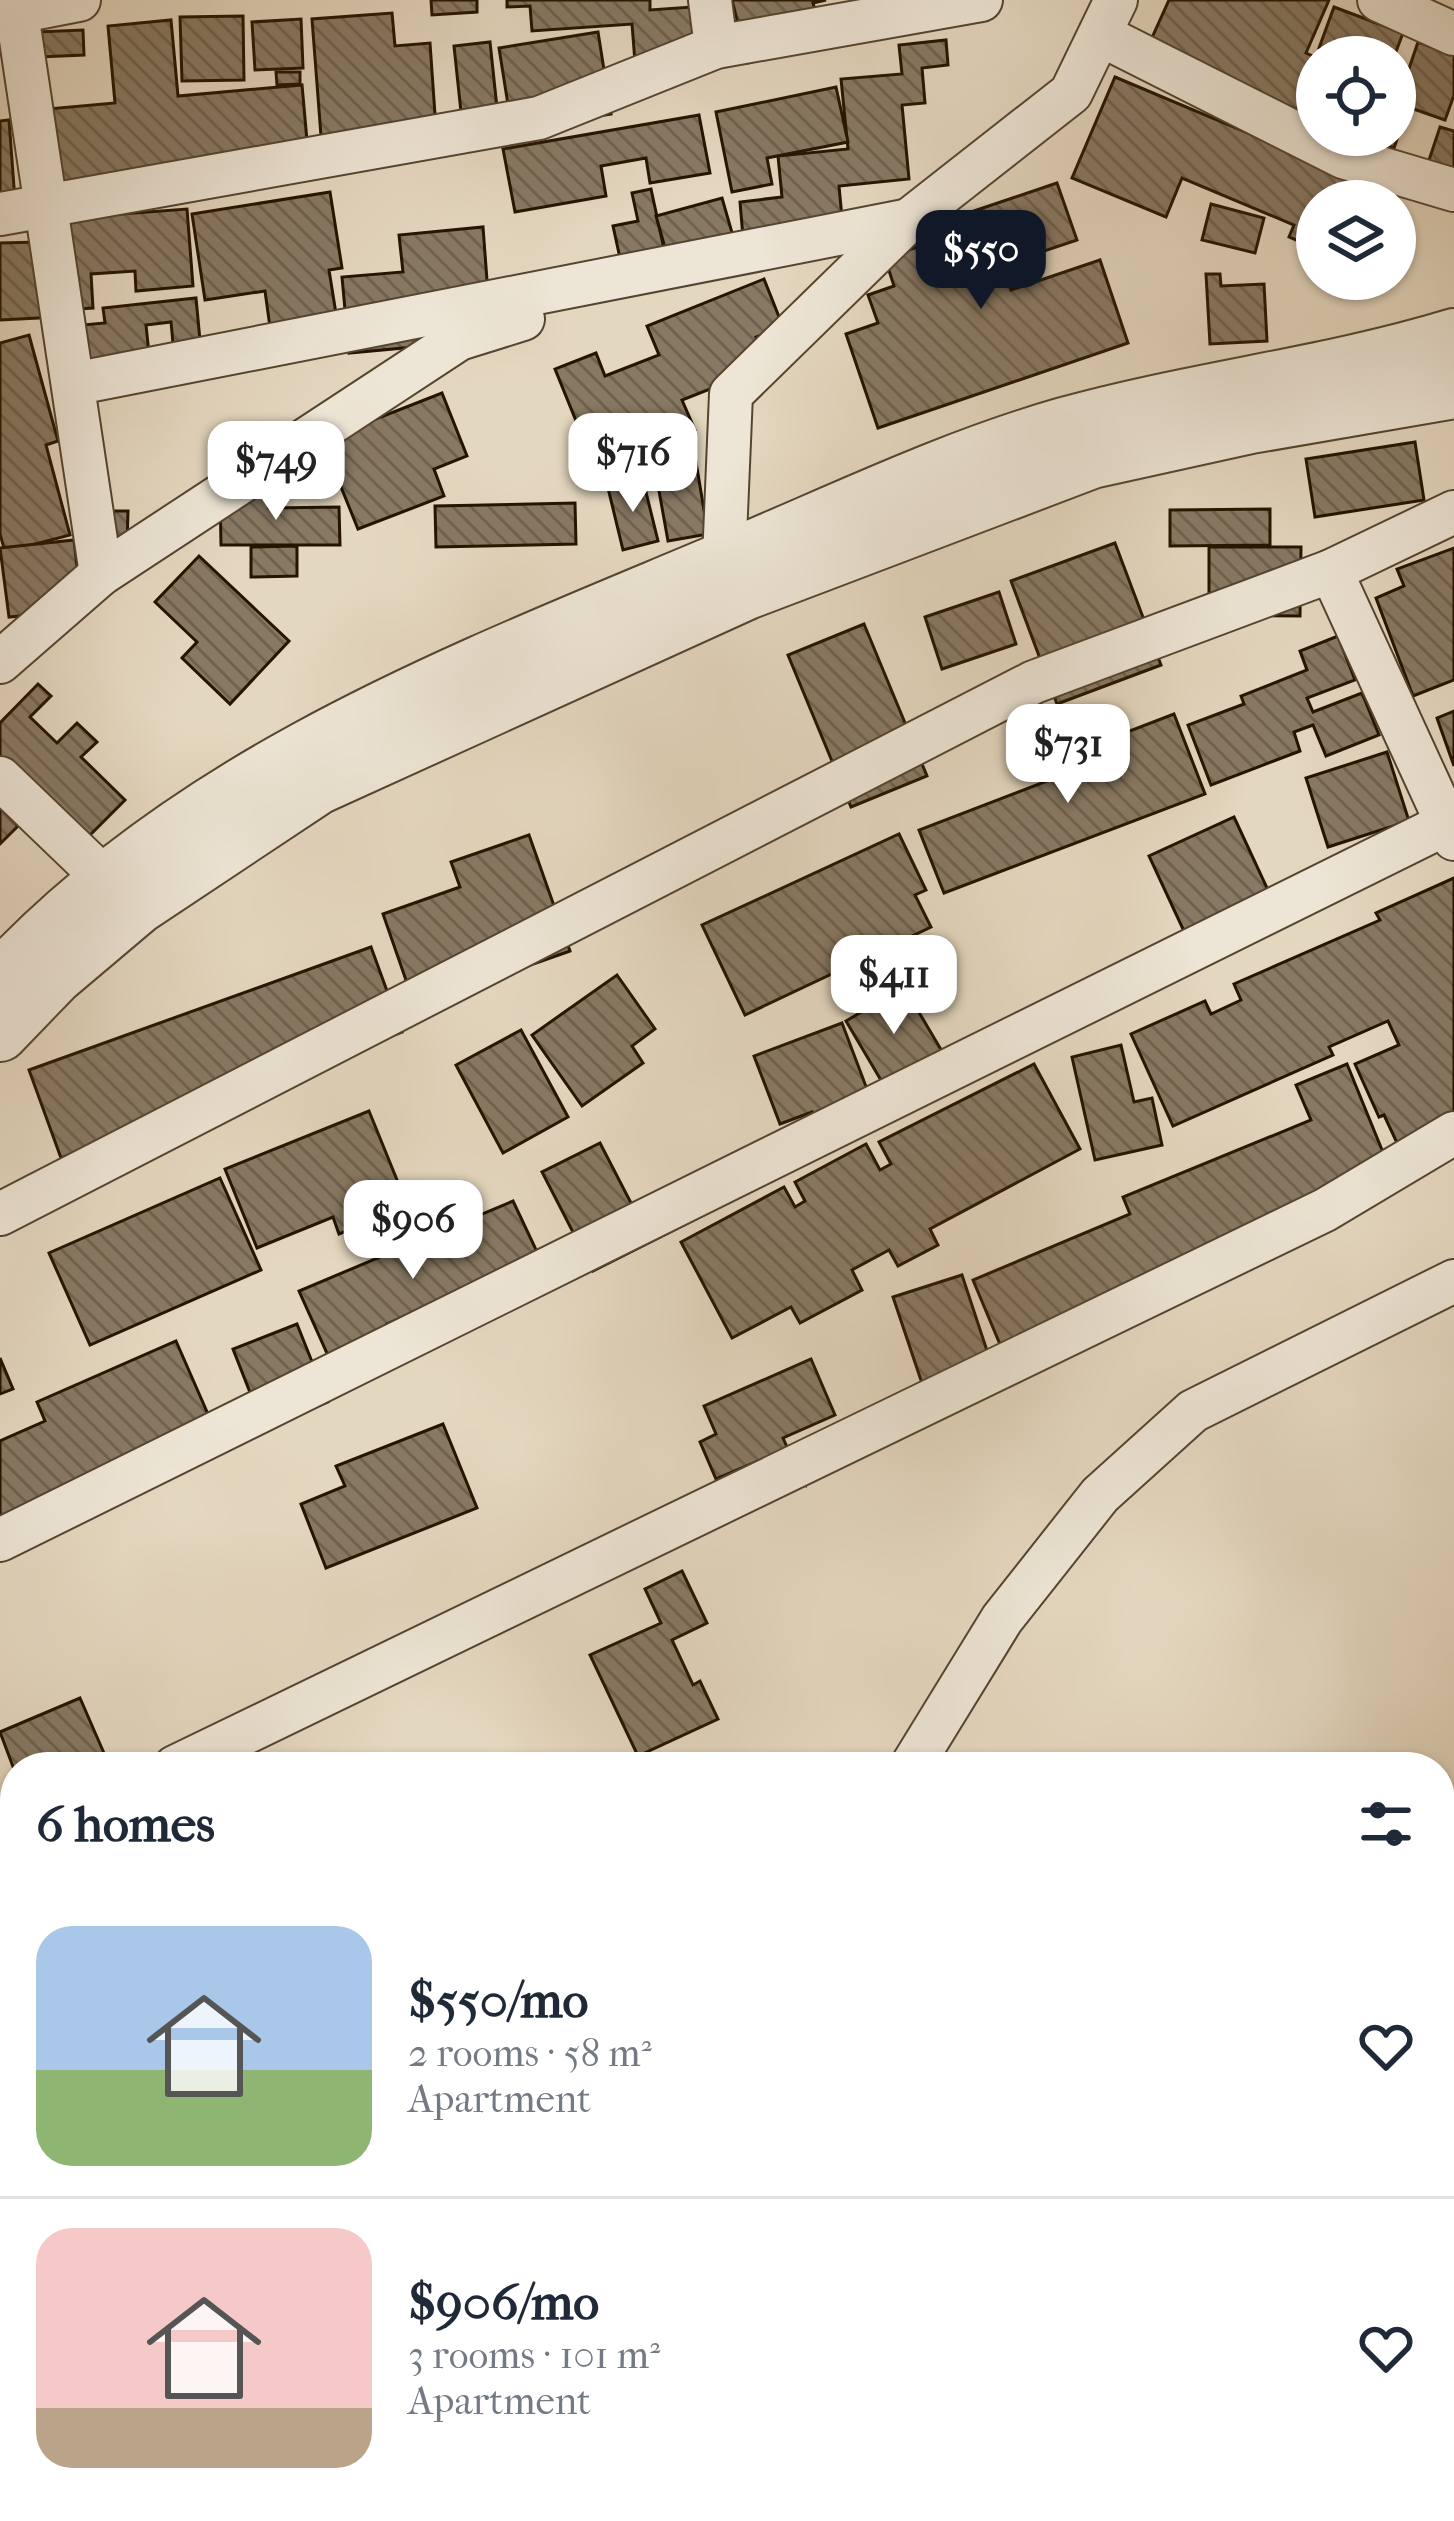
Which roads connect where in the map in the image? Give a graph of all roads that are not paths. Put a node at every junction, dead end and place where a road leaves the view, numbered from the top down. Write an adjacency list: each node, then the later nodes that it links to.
1 (79, 0): 6 (street)
2 (710, 0): 8 (street)
3 (981, 0): 8 (street)
4 (1379, 0): 7 (street)
5 (1108, 18): 9 (street); 12 (street)
6 (13, 23): 10 (street)
7 (1454, 34)
8 (716, 47): 10 (street)
9 (1454, 190)
10 (46, 207): 11 (street); 15 (street)
11 (0, 214)
12 (909, 220): 13 (street); 18 (street)
13 (713, 258): 15 (street); 20 (street)
14 (1454, 336): 18 (street)
15 (73, 384): 20 (street)
16 (1454, 391): 26 (street)
17 (1454, 512): 19 (street)
18 (724, 560): 24 (street)
19 (1331, 571): 23 (street); 28 (street)
20 (101, 574): 21 (street)
21 (0, 662)
22 (0, 778): 24 (street)
23 (1452, 828): 30 (street)
24 (104, 879): 25 (street)
25 (0, 978)
26 (0, 1034)
27 (1454, 1133): 31 (street)
28 (0, 1214)
29 (1454, 1281): 32 (street)
30 (0, 1540)
31 (206, 1752)
32 (920, 1752)

